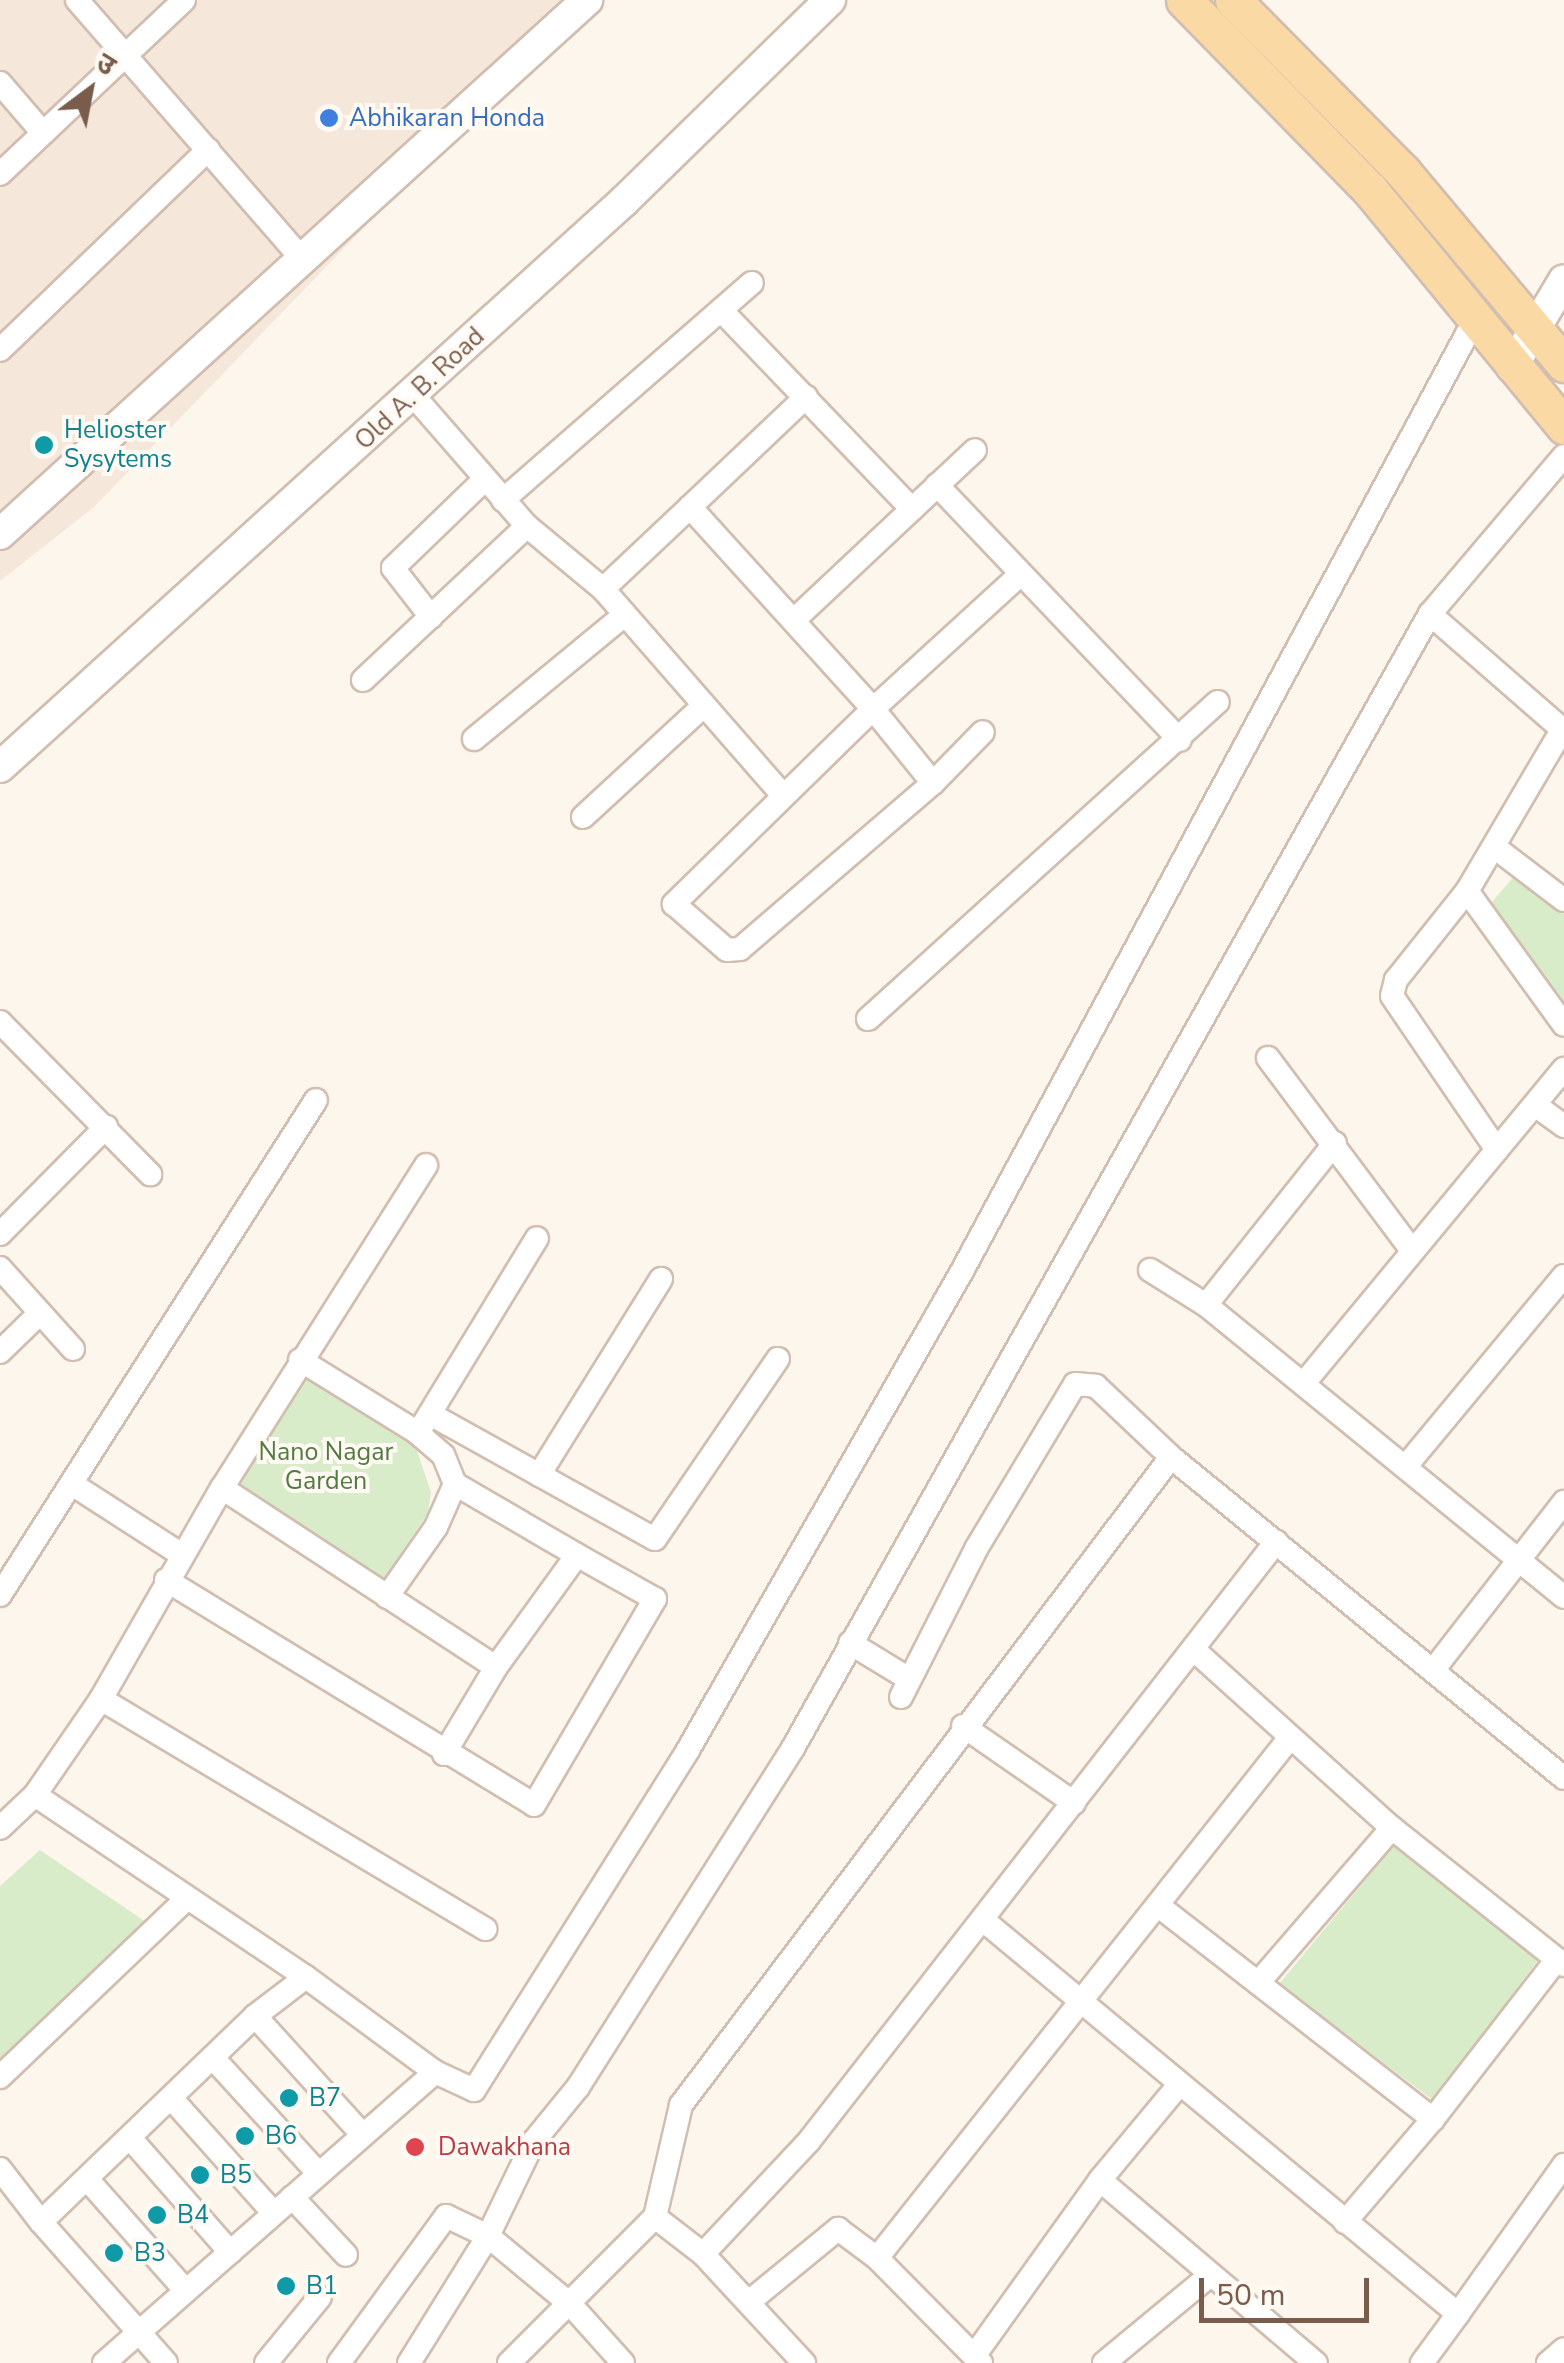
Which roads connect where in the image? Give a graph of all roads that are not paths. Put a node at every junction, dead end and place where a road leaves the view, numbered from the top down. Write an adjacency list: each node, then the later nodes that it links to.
1 (77, 0): 7 (street)
2 (184, 0): 7 (street)
3 (587, 0): 12 (main road)
4 (830, 0): 21 (main road, Old A. B. Road)
5 (1184, 0): 16 (main road)
6 (1233, 0): 17 (main road)
7 (124, 53): 9 (street); 10 (street)
8 (0, 83): 9 (street)
9 (43, 132): 11 (street)
10 (208, 150): 12 (street); 18 (street)
11 (0, 174)
12 (304, 262): 32 (main road)
13 (1564, 280): 17 (main road)
14 (752, 283): 15 (street)
15 (721, 310): 22 (street); 28 (street)
16 (1475, 319): 20 (main road); 120 (street)
17 (1536, 329): 19 (main road); 20 (main road)
18 (0, 350)
19 (1564, 364)
20 (1512, 366): 23 (main road)
21 (413, 395): 26 (street); 47 (main road, Old A. B. Road)
22 (806, 396): 29 (street); 30 (street)
23 (1564, 426)
24 (975, 450): 27 (street)
25 (1564, 456): 35 (street)
26 (484, 480): 28 (street); 37 (street)
27 (937, 485): 30 (street); 33 (street)
28 (502, 500): 31 (street)
29 (690, 507): 34 (street); 38 (street)
30 (912, 510): 38 (street)
31 (527, 526): 34 (street); 37 (street)
32 (0, 534)
33 (1021, 574): 42 (street); 46 (street)
34 (603, 589): 36 (street)
35 (1430, 614): 43 (street); 97 (street)
36 (623, 616): 41 (street); 45 (street)
37 (431, 618): 39 (street)
38 (794, 620): 42 (street)
39 (362, 680)
40 (1218, 702): 46 (street)
41 (701, 708): 49 (street); 50 (street)
42 (873, 709): 48 (street); 49 (street)
43 (1563, 731): 51 (street)
44 (983, 732): 48 (street)
45 (474, 738)
46 (1180, 740): 54 (street)
47 (0, 766)
48 (933, 783): 49 (street)
49 (781, 793)
50 (583, 817)
51 (1497, 849): 52 (street); 53 (street)
52 (1468, 891): 55 (street); 64 (street)
53 (1564, 900)
54 (868, 1019)
55 (1564, 1025)
56 (5, 1038): 62 (street)
57 (1268, 1058): 63 (street)
58 (1564, 1069): 60 (street)
59 (316, 1100): 86 (street)
60 (1536, 1105): 61 (street); 64 (street)
61 (1564, 1126)
62 (106, 1127): 66 (street); 67 (street)
63 (1335, 1143): 69 (street); 74 (street)
64 (1498, 1150): 69 (street)
65 (426, 1165): 78 (street)
66 (150, 1174)
67 (0, 1234)
68 (537, 1238): 81 (street)
69 (1411, 1249): 80 (street)
70 (0, 1268): 75 (street)
71 (1150, 1270): 74 (street)
72 (1564, 1276): 83 (street)
73 (660, 1278): 84 (street)
74 (1206, 1304): 80 (street)
75 (40, 1313): 76 (street); 77 (street)
76 (73, 1350)
77 (0, 1352)
78 (300, 1360): 81 (street); 87 (street)
79 (778, 1360): 84 (street)
80 (1304, 1383): 83 (street)
81 (424, 1424): 84 (street); 85 (street)
82 (1171, 1457): 89 (street); 97 (street); 102 (street)
83 (1406, 1466): 92 (street)
84 (540, 1475)
85 (455, 1484): 91 (street); 95 (street)
86 (74, 1486): 90 (street); 94 (street)
87 (222, 1488): 90 (street); 95 (street)
88 (1564, 1502): 92 (street)
89 (1276, 1542): 98 (street); 100 (street)
90 (182, 1555): 93 (street)
91 (577, 1555): 99 (street); 104 (street)
92 (1518, 1558): 96 (street); 100 (street)
93 (166, 1580): 101 (street); 104 (street)
94 (3, 1584)
95 (387, 1597): 99 (street)
96 (1564, 1597)
97 (850, 1642): 137 (street)
98 (1193, 1649): 103 (street); 107 (street)
99 (496, 1667): 104 (street)
100 (1434, 1669): 105 (street)
101 (100, 1699): 106 (street); 113 (street)
102 (963, 1726): 107 (street); 134 (street)
103 (1288, 1739): 109 (street); 111 (street)
104 (444, 1754)
105 (1564, 1778)
106 (35, 1795): 108 (street); 110 (street)
107 (1074, 1804): 112 (street)
108 (0, 1828)
109 (1392, 1828): 114 (street); 116 (street)
110 (186, 1899): 115 (street); 121 (street)
111 (1160, 1907): 116 (street); 117 (street)
112 (983, 1920): 117 (street); 139 (street)
113 (486, 1929)
114 (1560, 1962): 124 (street)
115 (306, 1977): 118 (street); 120 (street)
116 (1258, 1983): 124 (street)
117 (1084, 2000): 122 (street); 141 (street)
118 (255, 2016): 119 (street); 125 (street)
119 (213, 2058): 123 (street); 129 (street)
120 (435, 2072): 125 (street)
121 (0, 2077)
122 (1178, 2086): 131 (street); 136 (street)
123 (171, 2098): 126 (street); 133 (street)
124 (1433, 2119): 136 (street)
125 (362, 2134): 129 (street)
126 (130, 2138): 130 (street); 138 (street)
127 (1564, 2165): 147 (street)
128 (0, 2169): 135 (street)
129 (318, 2173): 132 (street)
130 (87, 2179): 135 (street); 143 (street)
131 (1100, 2180): 142 (street); 150 (street)
132 (292, 2197): 133 (street); 140 (street)
133 (274, 2213): 138 (street)
134 (655, 2217): 139 (street); 146 (street)
135 (41, 2222): 148 (street)
136 (1345, 2222): 147 (street)
137 (488, 2236): 146 (street); 154 (street); 155 (street)
138 (230, 2252): 143 (street)
139 (704, 2254): 145 (street)
140 (346, 2255)
141 (877, 2258): 145 (street); 150 (street)
142 (1209, 2276): 159 (street); 160 (street)
143 (186, 2291): 148 (street)
144 (320, 2297): 153 (street)
145 (750, 2300): 158 (street)
146 (570, 2304): 156 (street); 157 (street)
147 (1458, 2314): 161 (street)
148 (140, 2329): 151 (street); 152 (street)
149 (1564, 2349): 162 (street)
150 (978, 2360)
151 (104, 2363)
152 (166, 2363)
153 (266, 2363)
154 (340, 2363)
155 (409, 2363)
156 (509, 2363)
157 (623, 2363)
158 (804, 2363)
159 (1104, 2363)
160 (1316, 2363)
161 (1422, 2363)
162 (1548, 2363)

